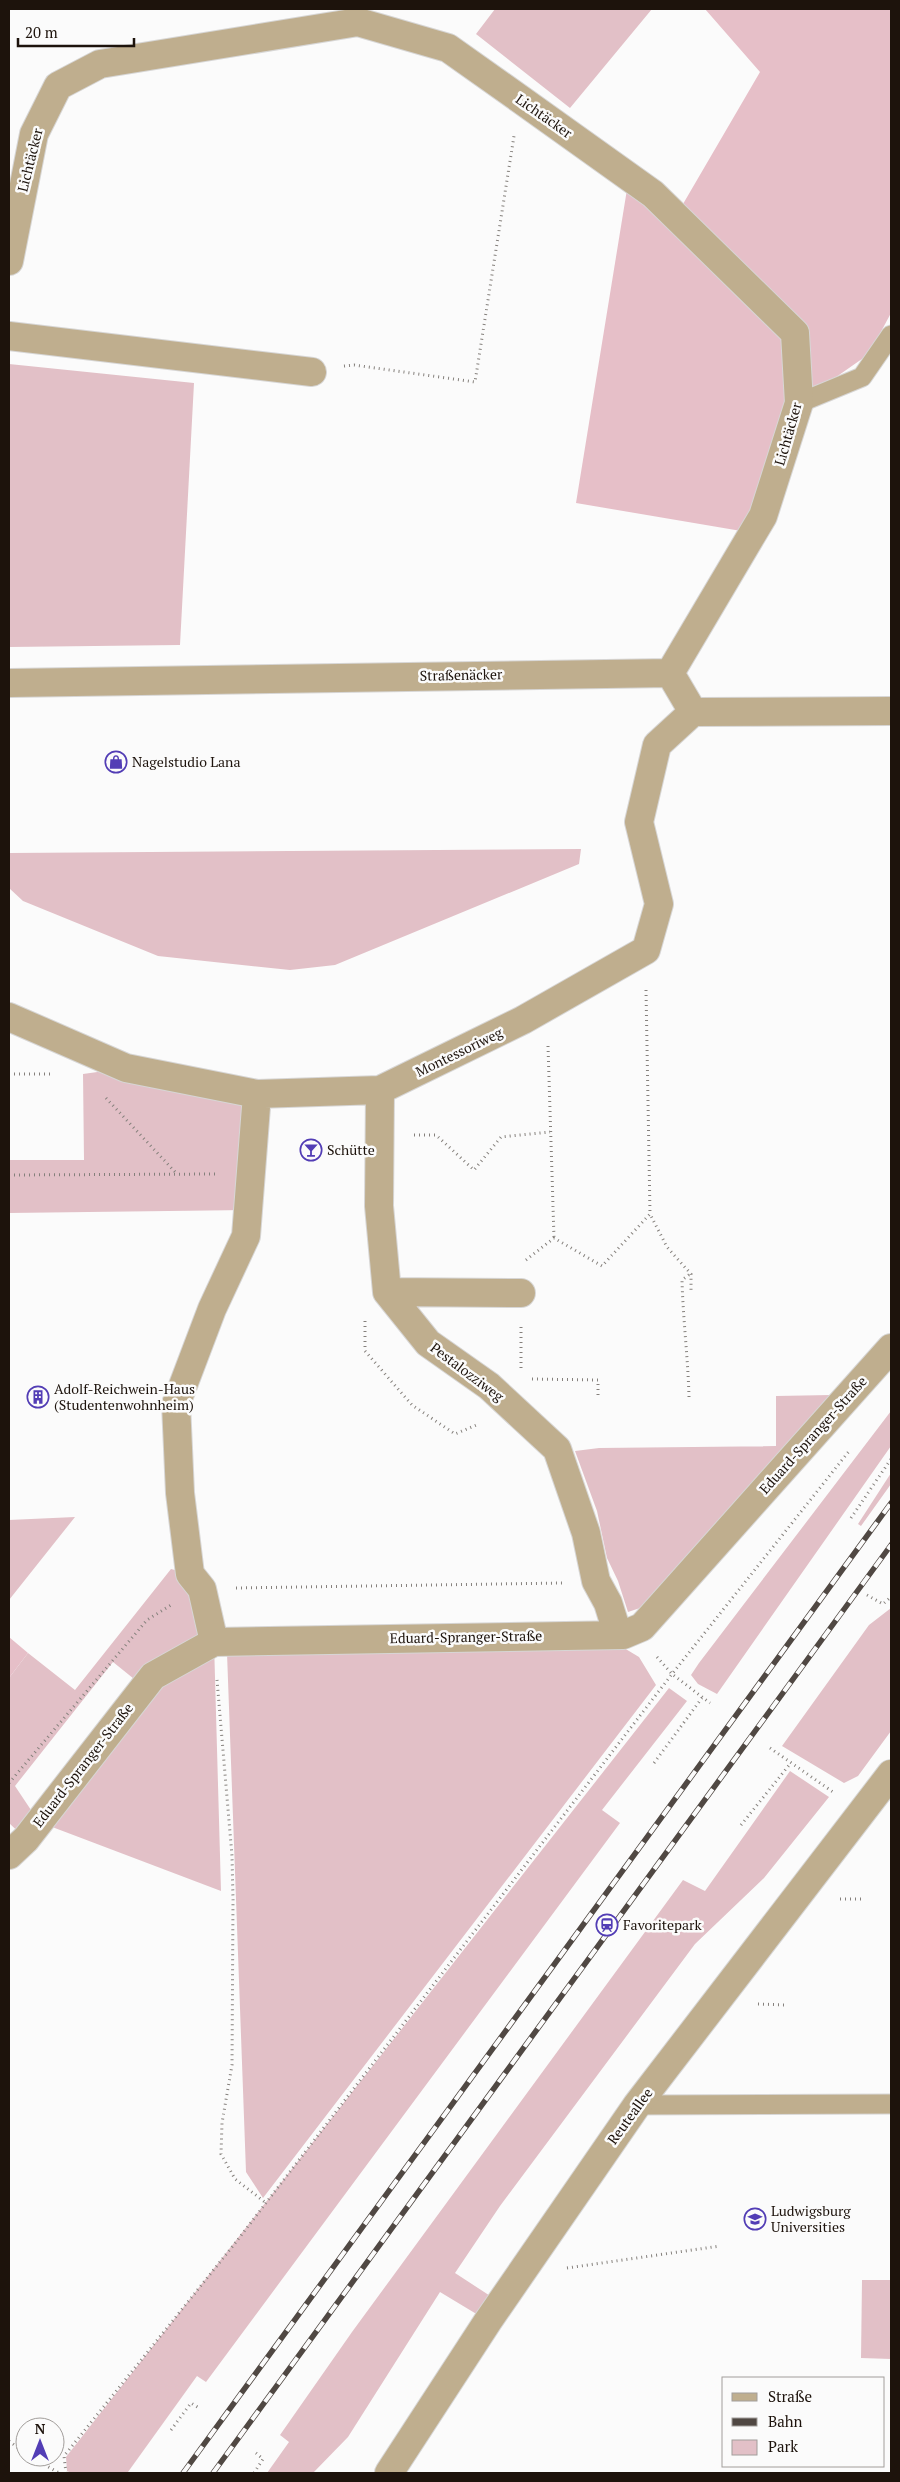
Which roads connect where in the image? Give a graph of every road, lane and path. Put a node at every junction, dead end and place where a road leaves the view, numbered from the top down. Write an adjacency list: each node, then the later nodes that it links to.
1 (520, 99): 2 (street, Lichtäcker); 5 (path); 6 (street, Lichtäcker)
2 (9, 261)
3 (891, 335): 6 (lane)
4 (9, 336): 5 (street)
5 (312, 372)
6 (799, 403): 7 (street, Lichtäcker)
7 (670, 673): 8 (street, Straßenäcker); 10 (street)
8 (9, 683)
9 (891, 711): 10 (street)
10 (693, 712): 11 (street)
11 (646, 950): 12 (street, Montessoriweg); 24 (path)
12 (547, 1007): 16 (street, Montessoriweg); 19 (path)
13 (9, 1018): 17 (street, Montessoriweg)
14 (9, 1074): 15 (path)
15 (55, 1074)
16 (380, 1090): 17 (street, Montessoriweg); 20 (street)
17 (257, 1094): 23 (street)
18 (103, 1095): 22 (path)
19 (550, 1132): 20 (path); 25 (path)
20 (380, 1135): 28 (street)
21 (9, 1174): 22 (path)
22 (178, 1174): 23 (path)
23 (251, 1174): 41 (street)
24 (650, 1214): 25 (path); 26 (path)
25 (554, 1238): 29 (path)
26 (691, 1274): 27 (path); 33 (path)
27 (691, 1290)
28 (387, 1292): 29 (street); 40 (street, Pestalozziweg)
29 (521, 1293): 31 (path)
30 (891, 1348): 40 (street, Eduard-Spranger-Straße)
31 (521, 1369)
32 (531, 1379): 34 (path)
33 (689, 1397)
34 (598, 1398)
35 (852, 1447): 42 (path)
36 (891, 1459): 37 (path)
37 (851, 1518)
38 (866, 1595): 39 (path)
39 (891, 1597)
40 (618, 1635): 41 (street, Eduard-Spranger-Straße)
41 (214, 1642): 51 (street, Eduard-Spranger-Straße); 54 (path)
42 (672, 1674): 43 (path); 54 (path)
43 (702, 1698): 44 (path); 46 (path)
44 (710, 1703)
45 (770, 1748): 47 (path)
46 (654, 1763)
47 (790, 1764): 49 (path); 50 (path)
48 (891, 1774): 49 (street, Reuteallee)
49 (862, 1812): 53 (street, Reuteallee)
50 (741, 1825)
51 (9, 1855)
52 (891, 2104): 53 (lane)
53 (637, 2105): 56 (street, Reuteallee)
54 (266, 2204): 60 (path)
55 (720, 2246): 56 (path)
56 (519, 2275): 62 (street, Reuteallee)
57 (199, 2408): 58 (path)
58 (170, 2430)
59 (256, 2453): 61 (path)
60 (66, 2473)
61 (254, 2473)
62 (389, 2473)

